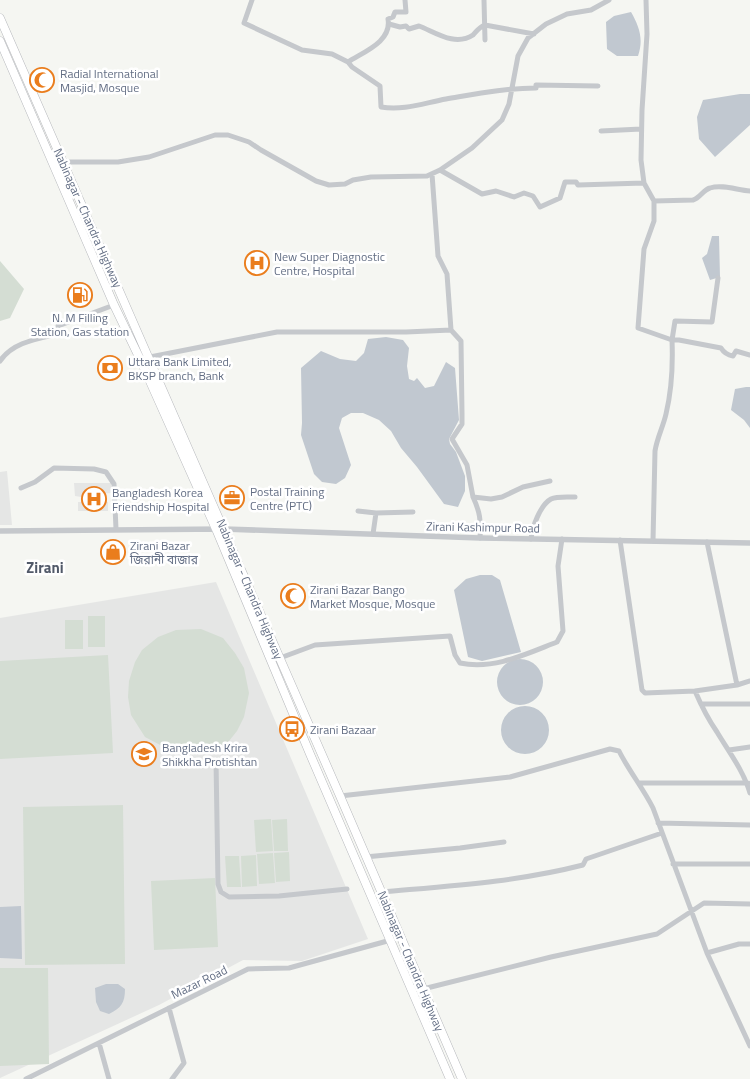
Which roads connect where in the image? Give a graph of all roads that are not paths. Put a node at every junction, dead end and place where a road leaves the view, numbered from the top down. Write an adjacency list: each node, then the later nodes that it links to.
1 (252, 0): 13 (street)
2 (405, 0): 7 (street)
3 (484, 0): 8 (street)
4 (609, 0): 9 (street)
5 (646, 0): 16 (street)
6 (0, 18): 18 (highway, Nabinagar - Chandra Highway)
7 (389, 24): 8 (street); 13 (street)
8 (485, 25): 9 (street); 10 (street)
9 (534, 34): 15 (street)
10 (485, 40)
11 (0, 41): 12 (highway, Nabinagar - Chandra Highway)
12 (2, 50): 25 (highway, Nabinagar - Chandra Highway)
13 (348, 62): 15 (street)
14 (598, 86): 15 (street)
15 (511, 88): 19 (street)
16 (641, 129): 17 (street); 21 (street)
17 (601, 131)
18 (63, 162): 20 (street); 29 (highway, Nabinagar - Chandra Highway)
19 (440, 170): 20 (street); 21 (street)
20 (432, 174): 26 (street)
21 (644, 183): 23 (street)
22 (750, 191): 23 (street)
23 (654, 201): 27 (street)
24 (718, 278): 27 (street)
25 (114, 305): 29 (highway, Nabinagar - Chandra Highway); 30 (street)
26 (451, 330): 29 (street); 33 (street)
27 (672, 340): 28 (street); 46 (street)
28 (750, 355)
29 (144, 358): 39 (highway, Nabinagar - Chandra Highway)
30 (0, 361)
31 (550, 481): 33 (street)
32 (21, 488): 38 (street)
33 (473, 496): 42 (street)
34 (575, 497): 43 (street)
35 (358, 511): 37 (street)
36 (413, 512): 37 (street)
37 (376, 513): 41 (street)
38 (116, 529): 39 (street, Zirani Kashimpur Road); 40 (street, Zirani Kashimpur Road)
39 (220, 529): 41 (street, Zirani Kashimpur Road); 49 (highway, Nabinagar - Chandra Highway); 73 (highway, Nabinagar - Chandra Highway)
40 (0, 530)
41 (373, 534): 42 (street, Zirani Kashimpur Road)
42 (480, 538): 43 (street, Zirani Kashimpur Road)
43 (530, 539): 44 (street, Zirani Kashimpur Road)
44 (562, 539): 45 (street, Zirani Kashimpur Road); 49 (street)
45 (620, 540): 46 (street, Zirani Kashimpur Road); 52 (street)
46 (653, 541): 47 (street, Zirani Kashimpur Road)
47 (707, 542): 48 (street, Zirani Kashimpur Road); 51 (street)
48 (750, 543)
49 (280, 658): 61 (highway, Nabinagar - Chandra Highway)
50 (750, 681): 51 (street)
51 (738, 685): 52 (street)
52 (695, 691): 53 (street)
53 (701, 704): 54 (street); 56 (street)
54 (750, 704)
55 (750, 748): 56 (street)
56 (729, 750): 59 (street)
57 (216, 760): 69 (street)
58 (639, 783): 59 (street); 61 (street); 62 (street)
59 (749, 783): 60 (street)
60 (750, 793)
61 (340, 796): 66 (highway, Nabinagar - Chandra Highway)
62 (658, 823): 63 (street); 64 (street)
63 (750, 825)
64 (662, 833): 67 (street); 70 (street)
65 (504, 842): 66 (street)
66 (365, 857): 70 (highway, Nabinagar - Chandra Highway)
67 (673, 864): 68 (street); 72 (street)
68 (750, 864)
69 (346, 889)
70 (382, 892): 76 (highway, Nabinagar - Chandra Highway)
71 (750, 904): 72 (street)
72 (691, 912): 75 (street); 76 (street)
73 (391, 940): 77 (street, Mazar Road); 83 (highway, Nabinagar - Chandra Highway)
74 (750, 944): 75 (street)
75 (708, 953): 79 (street)
76 (423, 989): 84 (highway, Nabinagar - Chandra Highway)
77 (169, 1008): 78 (street, Mazar Road); 82 (street)
78 (99, 1043): 80 (street, Mazar Road); 81 (street)
79 (750, 1046)
80 (26, 1079)
81 (109, 1079)
82 (172, 1079)
83 (450, 1079)
84 (462, 1079)

